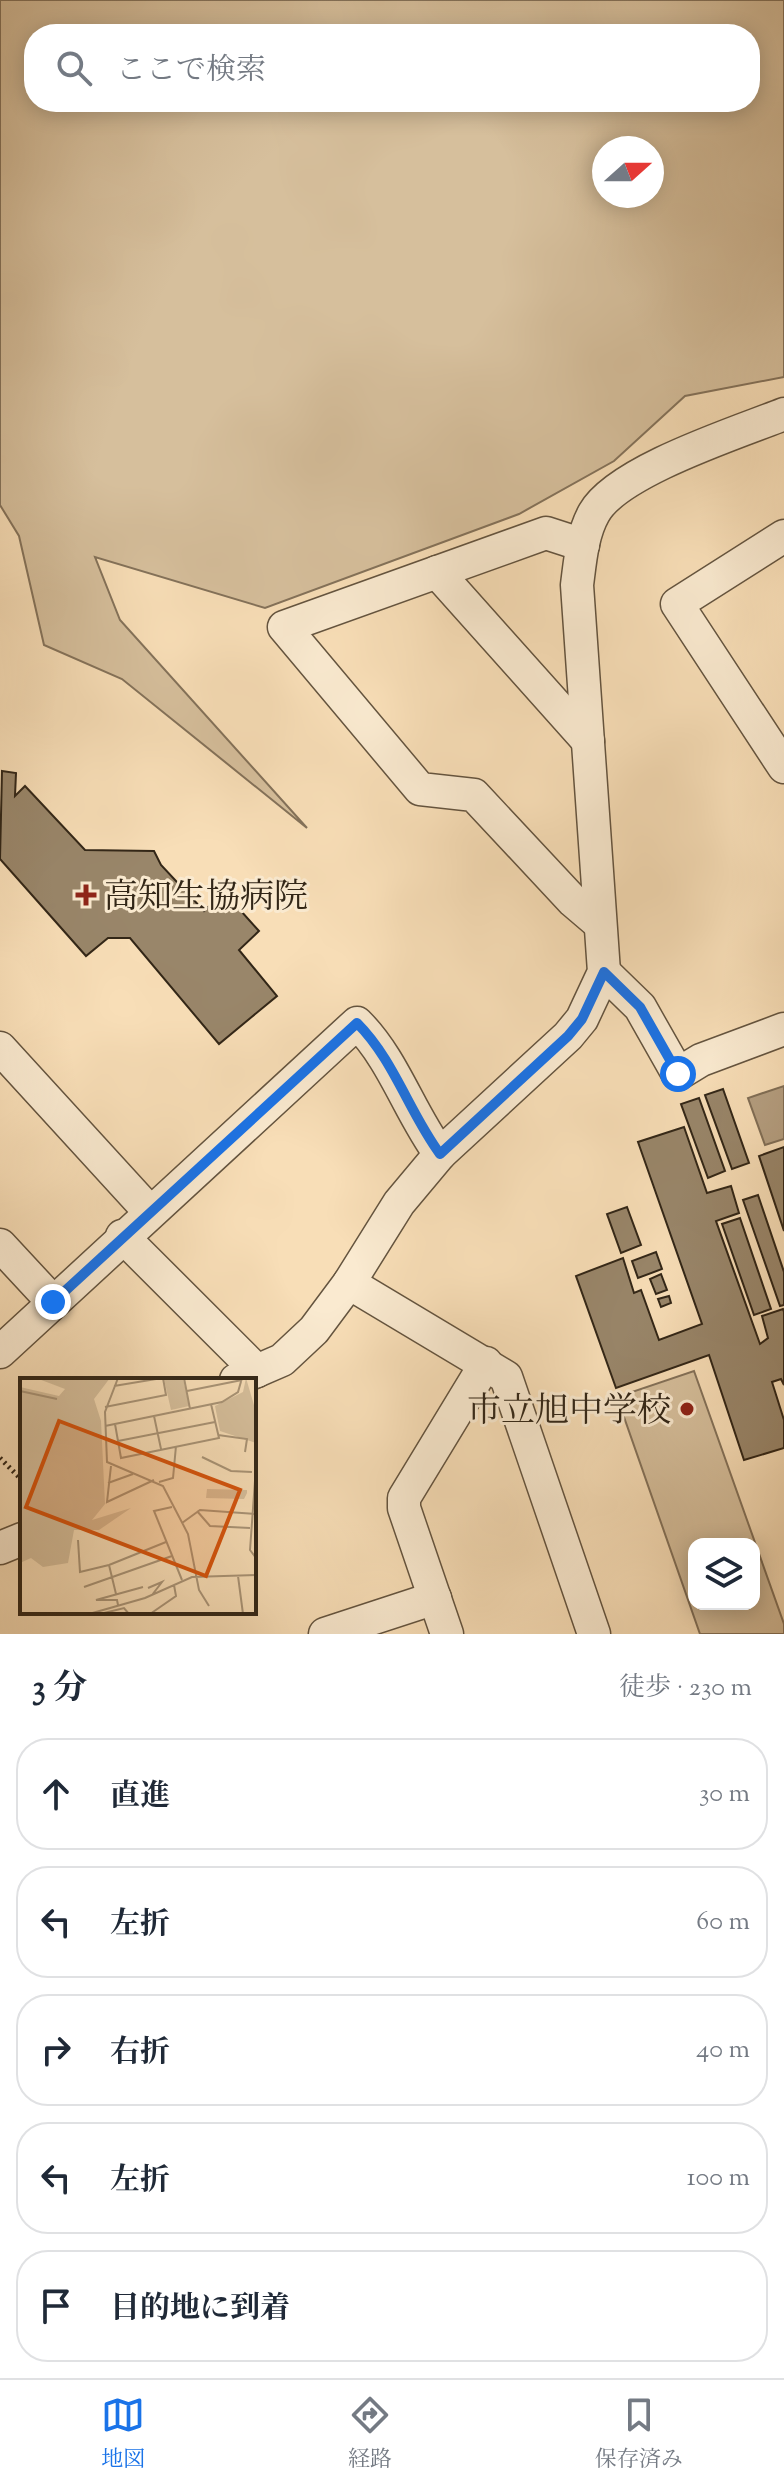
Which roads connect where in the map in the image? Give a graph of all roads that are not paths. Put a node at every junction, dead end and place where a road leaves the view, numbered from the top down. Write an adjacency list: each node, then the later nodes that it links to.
1 (784, 414): 3 (street)
2 (784, 536): 6 (street)
3 (583, 545): 4 (street); 5 (street)
4 (437, 572): 5 (street); 7 (street)
5 (588, 741): 7 (street)
6 (784, 767)
7 (600, 924): 8 (street)
8 (604, 972): 9 (street); 11 (street)
9 (784, 1029)
10 (0, 1048): 12 (street)
11 (440, 1154): 12 (street); 15 (street)
12 (149, 1211): 13 (street)
13 (122, 1236): 16 (street); 19 (street)
14 (0, 1245): 16 (street)
15 (349, 1283): 18 (street); 19 (street)
16 (53, 1302): 17 (street)
17 (0, 1352)
18 (486, 1363): 22 (street); 26 (street)
19 (247, 1375)
20 (20, 1540): 21 (street)
21 (0, 1548)
22 (435, 1598): 23 (street); 25 (street)
23 (369, 1627): 24 (street)
24 (325, 1634)
25 (447, 1634)
26 (594, 1634)

